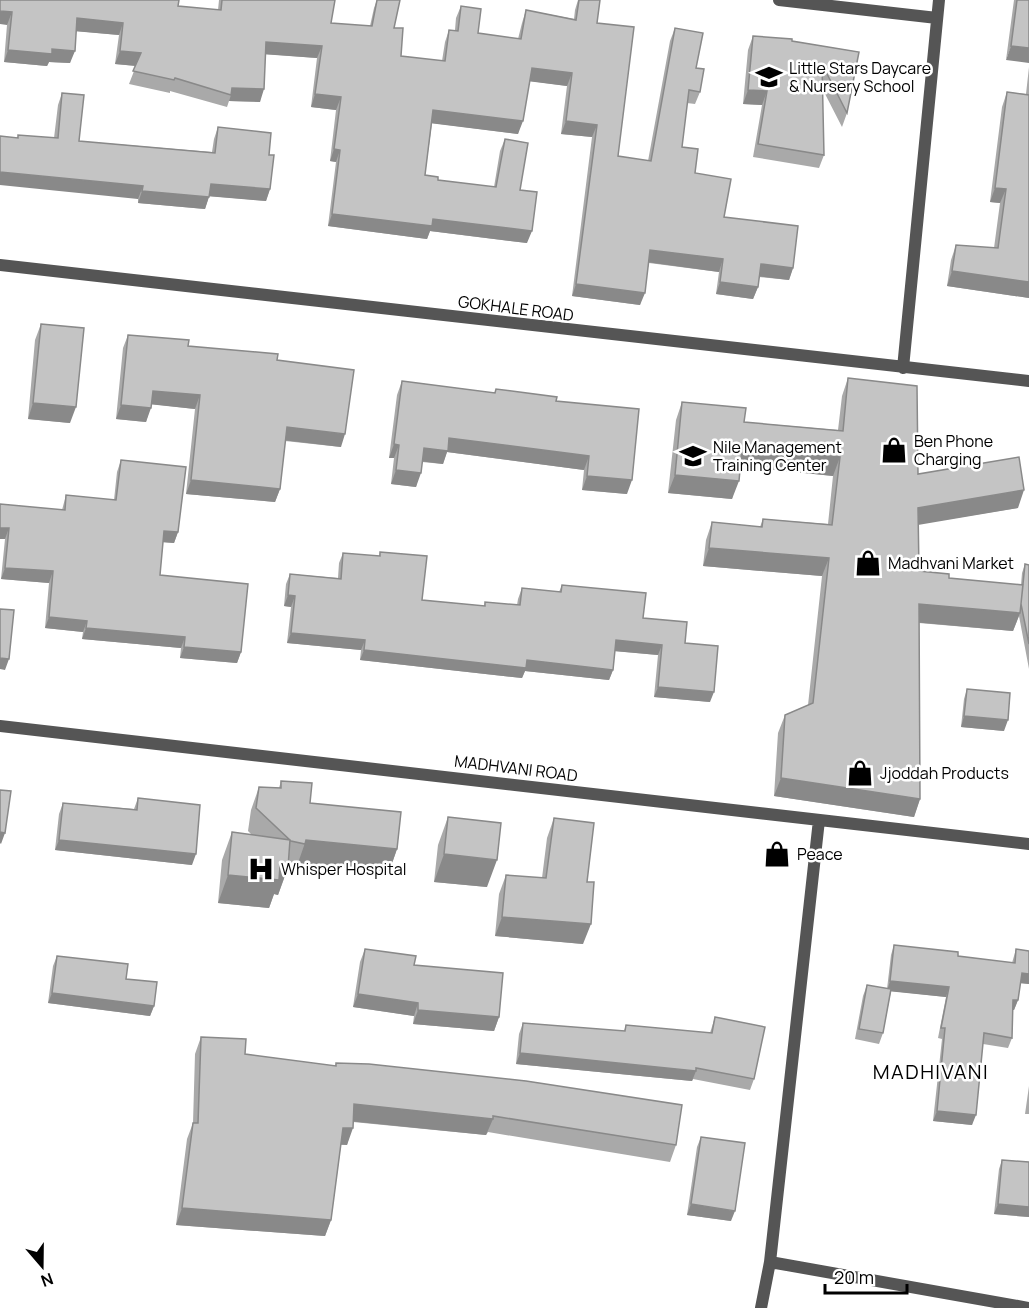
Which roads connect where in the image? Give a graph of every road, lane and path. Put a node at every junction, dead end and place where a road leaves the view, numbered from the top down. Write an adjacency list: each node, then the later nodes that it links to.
1 (779, 0): 3 (street)
2 (939, 0): 3 (street)
3 (937, 18): 5 (street)
4 (0, 265): 5 (street, GOKHALE ROAD)
5 (903, 368): 6 (street, GOKHALE ROAD)
6 (1029, 381)
7 (0, 726): 8 (street, MADHVANI ROAD)
8 (819, 820): 9 (street, MADHVANI ROAD); 10 (street)
9 (1029, 844)
10 (770, 1262): 11 (street); 12 (street)
11 (761, 1308)
12 (1029, 1308)

